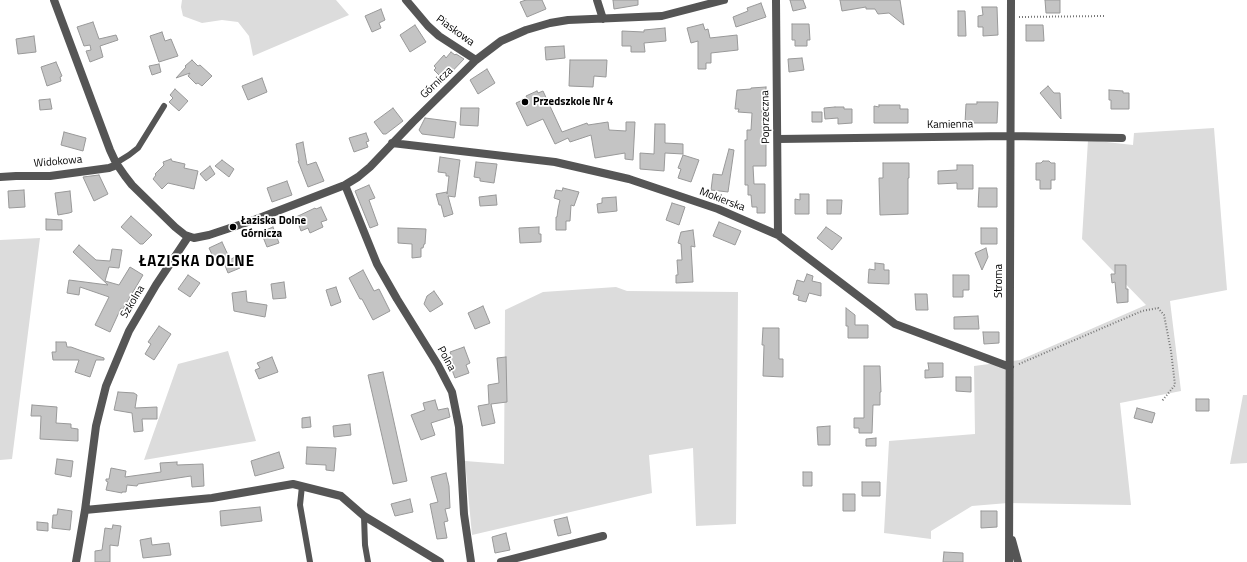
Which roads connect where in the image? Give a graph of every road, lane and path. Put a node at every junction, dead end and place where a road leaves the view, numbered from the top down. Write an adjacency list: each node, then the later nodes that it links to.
1 (54, 0): 16 (street)
2 (406, 0): 10 (street, Piaskowa)
3 (597, 0): 9 (street)
4 (724, 0): 9 (street, Górnicza)
5 (776, 0): 14 (street, Poprzeczna)
6 (1010, 0): 8 (street, Stroma)
7 (1104, 16): 8 (path)
8 (1010, 17): 12 (street, Stroma)
9 (604, 19): 10 (street, Górnicza)
10 (476, 60): 15 (street, Górnicza)
11 (164, 106): 16 (lane)
12 (1010, 136): 13 (street, Kamienna); 14 (street, Kamienna); 21 (street, Stroma)
13 (1122, 138)
14 (778, 139): 19 (street, Poprzeczna)
15 (392, 143): 18 (street, Górnicza); 19 (street, Mokierska)
16 (117, 164): 17 (street, Widokowa); 20 (street)
17 (0, 177)
18 (345, 185): 20 (street, Górnicza); 32 (street, Polna)
19 (778, 235): 21 (street, Mokierska)
20 (188, 236): 24 (street, Szkolna)
21 (1010, 367): 22 (path); 26 (street, Stroma)
22 (1162, 401)
23 (302, 486): 24 (street); 25 (street); 29 (lane)
24 (85, 510): 28 (street, Szkolna)
25 (364, 516): 30 (lane); 31 (street)
26 (1010, 534): 34 (street, Stroma); 35 (street)
27 (603, 536): 33 (street)
28 (76, 562)
29 (310, 562)
30 (368, 562)
31 (440, 562)
32 (471, 562)
33 (501, 562)
34 (1009, 562)
35 (1018, 562)

